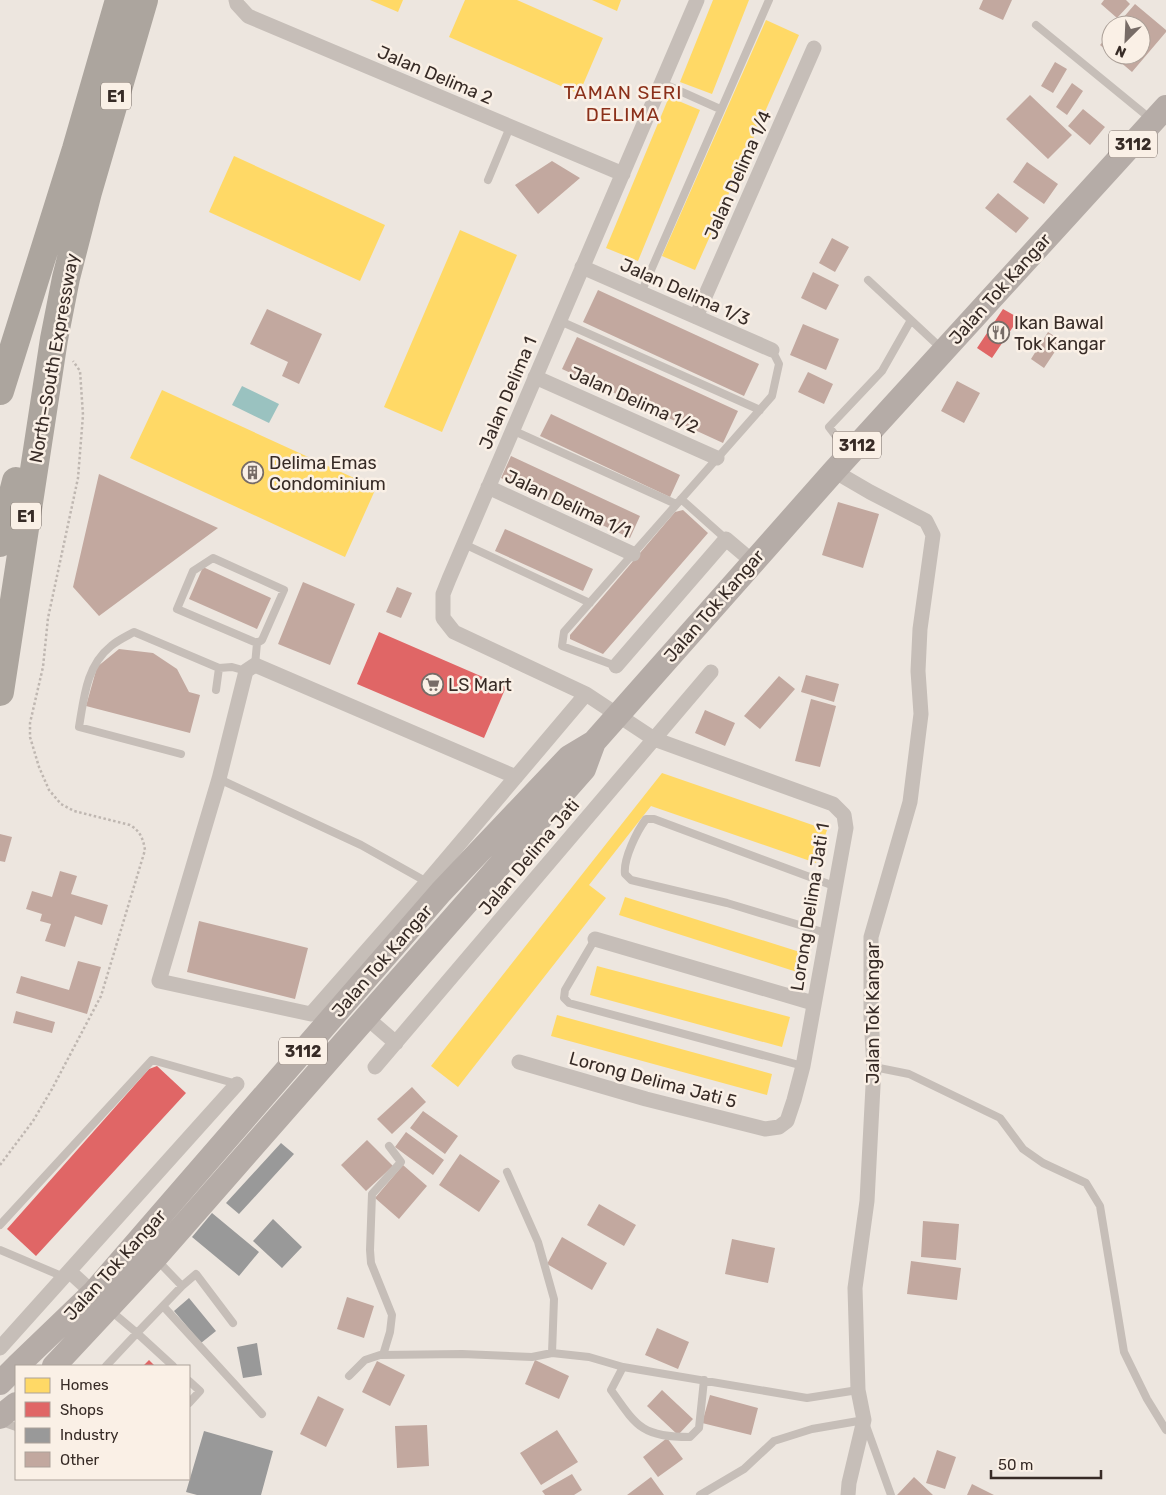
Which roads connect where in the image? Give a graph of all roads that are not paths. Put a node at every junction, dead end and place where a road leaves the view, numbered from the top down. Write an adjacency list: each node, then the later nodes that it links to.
1 (119, 0): 24 (highway, North–South Expressway / E1)
2 (144, 0): 20 (highway, North–South Expressway / E1)
3 (697, 0): 8 (street, Jalan Delima 1)
4 (768, 0): 9 (lane)
5 (236, 2): 11 (street, Jalan Delima 2)
6 (1036, 25): 10 (lane)
7 (814, 48): 17 (street, Jalan Delima 1/4)
8 (662, 82): 9 (lane); 12 (street, Jalan Delima 1)
9 (720, 109): 16 (lane)
10 (1160, 114): 22 (main road, Jalan Tok Kangar / 3112)
11 (510, 127): 12 (street, Jalan Delima 2); 13 (lane)
12 (622, 174): 14 (street, Jalan Delima 1)
13 (488, 180)
14 (582, 267): 16 (street, Jalan Delima 1/3); 19 (street, Jalan Delima 1)
15 (868, 280): 18 (lane)
16 (641, 293): 17 (street, Jalan Delima 1/3)
17 (696, 317): 21 (street, Jalan Delima 1/3)
18 (911, 320): 22 (lane); 28 (lane)
19 (560, 321): 23 (street, Jalan Delima 1); 25 (lane)
20 (54, 339): 32 (highway); 43 (highway, North–South Expressway / E1)
21 (772, 350): 25 (lane)
22 (944, 351): 28 (main road, Jalan Tok Kangar / 3112)
23 (535, 377): 26 (street, Jalan Delima 1); 27 (street, Jalan Delima 1/2)
24 (0, 390)
25 (760, 410): 27 (lane)
26 (512, 430): 29 (street, Jalan Delima 1); 30 (lane)
27 (717, 458): 30 (lane)
28 (842, 462): 35 (main road, Jalan Tok Kangar / 3112); 61 (street, Jalan Tok Kangar)
29 (488, 487): 33 (street, Jalan Delima 1); 34 (street, Jalan Delima 1/1)
30 (679, 502): 31 (lane); 34 (lane)
31 (726, 539): 35 (street); 38 (street)
32 (0, 543)
33 (464, 544): 36 (lane); 44 (street, Jalan Delima 1)
34 (633, 554): 36 (lane)
35 (752, 562): 45 (main road, Jalan Tok Kangar / 3112)
36 (590, 603): 38 (lane)
37 (257, 643): 37 (lane); 40 (lane)
38 (616, 666)
39 (218, 668): 40 (lane); 42 (lane); 48 (lane)
40 (251, 668): 49 (street); 50 (street)
41 (711, 672): 46 (street, Jalan Delima Jati)
42 (216, 690)
43 (0, 692)
44 (586, 694): 45 (street, Jalan Delima 1); 49 (street)
45 (618, 714): 46 (street, Lorong Delima Jati 1); 47 (main road, Jalan Tok Kangar / 3112)
46 (654, 739): 51 (street, Lorong Delima Jati 1); 57 (street, Jalan Delima Jati)
47 (594, 742): 52 (main road, Jalan Tok Kangar / 3112); 56 (main road, Jalan Tok Kangar / 3112)
48 (181, 754)
49 (516, 778): 52 (street)
50 (219, 779): 52 (lane); 52 (street)
51 (834, 886): 53 (street, Lorong Delima Jati 1); 53 (lane)
52 (434, 887): 71 (main road, Jalan Tok Kangar / 3112)
53 (826, 933): 55 (street, Lorong Delima Jati 1)
54 (595, 939): 55 (street); 59 (lane)
55 (814, 1003): 59 (street, Lorong Delima Jati 1)
56 (367, 1018): 57 (street); 68 (main road, Jalan Tok Kangar / 3112)
57 (396, 1043): 60 (street, Jalan Delima Jati)
58 (519, 1062): 63 (street, Lorong Delima Jati 5)
59 (802, 1066): 63 (street, Lorong Delima Jati 1)
60 (375, 1067)
61 (874, 1067): 88 (street, Jalan Tok Kangar); 96 (lane)
62 (238, 1084): 66 (lane); 69 (street, Jalan Tok Kangar)
63 (779, 1127)
64 (389, 1146): 77 (lane)
65 (507, 1172): 76 (lane)
66 (0, 1225)
67 (0, 1250): 69 (lane)
68 (155, 1258): 70 (lane); 71 (main road, Jalan Tok Kangar / 3112)
69 (66, 1274): 71 (street); 75 (street, Jalan Tok Kangar)
70 (182, 1286): 72 (lane); 73 (lane)
71 (101, 1301): 74 (lane); 78 (main road, Jalan Tok Kangar / 3112); 79 (main road, Jalan Tok Kangar / 3112)
72 (163, 1306): 74 (lane); 91 (lane)
73 (233, 1323)
74 (137, 1333): 80 (lane); 81 (lane)
75 (0, 1348)
76 (552, 1353): 77 (lane); 82 (lane)
77 (383, 1355): 84 (lane)
78 (20, 1365)
79 (55, 1365)
80 (107, 1365)
81 (172, 1365)
82 (623, 1367): 85 (lane); 85 (lane)
83 (15, 1369): 87 (main road, Jalan Tok Kangar / 3112)
84 (348, 1376)
85 (704, 1380): 88 (lane)
86 (190, 1381): 89 (lane)
87 (0, 1383)
88 (858, 1390): 93 (street, Jalan Tok Kangar)
89 (190, 1402)
90 (15, 1405): 92 (main road)
91 (262, 1414)
92 (0, 1417)
93 (864, 1420): 97 (lane); 98 (street, Jalan Tok Kangar); 99 (lane)
94 (0, 1421): 95 (lane)
95 (15, 1427)
96 (1166, 1430)
97 (700, 1495)
98 (848, 1495)
99 (891, 1495)

